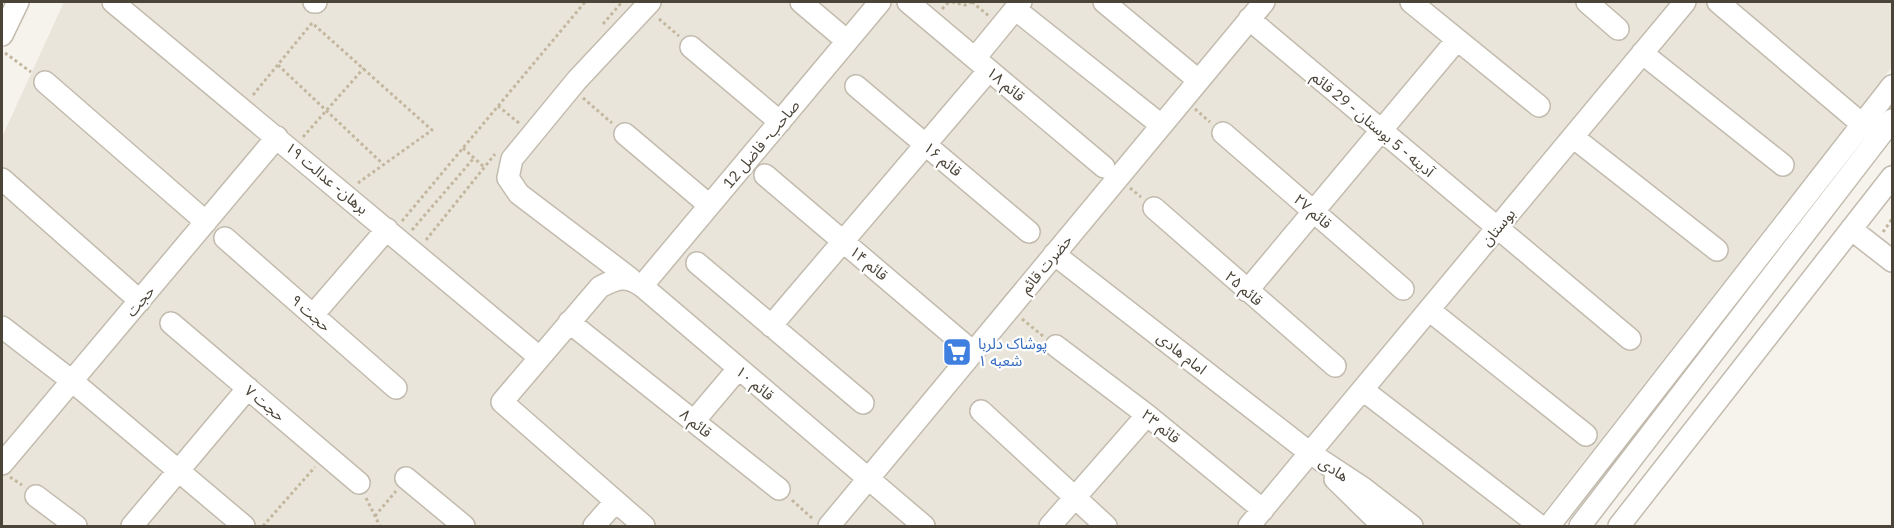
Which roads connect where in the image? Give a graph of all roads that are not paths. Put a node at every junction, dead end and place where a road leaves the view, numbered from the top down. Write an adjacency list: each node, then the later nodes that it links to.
1 (18, 2): 16 (street)
2 (113, 2): 35 (street, برهان- عدالت ۱۹)
3 (801, 2): 17 (street)
4 (880, 2): 17 (street, صاحب- فاضل 12)
5 (908, 2): 21 (street, قائم ۱۸)
6 (1104, 2): 22 (street)
7 (1264, 2): 14 (street, حضرت قائم)
8 (1410, 2): 18 (street)
9 (1587, 2): 15 (street)
10 (1685, 2): 20 (street, بوستان)
11 (1718, 2): 30 (street)
12 (647, 4): 56 (street, قائم ۱۰)
13 (1018, 5): 21 (street); 29 (street)
14 (1249, 19): 22 (street, حضرت قائم); 31 (street, آدینه - 5 بوستان - 29 قائم)
15 (1618, 29)
16 (2, 35)
17 (847, 41): 28 (street, صاحب- فاضل 12)
18 (1456, 41): 26 (street); 31 (street)
19 (691, 47): 28 (street)
20 (1642, 53): 34 (street, بوستان); 37 (street)
21 (982, 64): 36 (street); 38 (street, قائم ۱۸)
22 (1198, 80): 29 (street, حضرت قائم)
23 (45, 82): 45 (street)
24 (856, 86): 36 (street, قائم ۱۶)
25 (1893, 86): 30 (street)
26 (1539, 106)
27 (1893, 120): 107 (street)
28 (780, 122): 42 (street, صاحب- فاضل 12)
29 (1161, 125): 38 (street, حضرت قائم)
30 (1863, 125): 106 (street)
31 (1381, 131): 44 (street); 46 (street, آدینه - 5 بوستان - 29 قائم)
32 (1223, 133): 44 (street, قائم ۲۷)
33 (625, 134): 42 (street)
34 (1573, 136): 46 (street, بوستان); 52 (street)
35 (285, 144): 45 (street, حجت); 49 (street, برهان- عدالت ۱۹)
36 (926, 145): 48 (street, قائم ۱۶); 51 (street)
37 (1783, 165)
38 (1111, 172): 53 (street, حضرت قائم)
39 (765, 175): 51 (street, قائم ۱۴)
40 (1893, 177): 47 (street)
41 (2, 179): 59 (street)
42 (710, 205): 56 (street, صاحب- فاضل 12)
43 (1154, 208): 58 (street, قائم ۲۵)
44 (1314, 212): 57 (street, قائم ۲۷); 58 (street)
45 (206, 222): 59 (street, حجت)
46 (1497, 228): 60 (street, بوستان); 66 (street, آدینه - 5 بوستان - 29 قائم)
47 (1851, 229): 54 (street); 108 (street)
48 (1029, 232)
49 (394, 235): 61 (street); 69 (street, برهان- عدالت ۱۹)
50 (225, 238): 61 (street, حجت ۹)
51 (843, 242): 64 (street); 68 (street, قائم ۱۴)
52 (1717, 250)
53 (1054, 254): 68 (street, حضرت قائم); 81 (street, امام هادی)
54 (1893, 261)
55 (697, 263): 64 (street)
56 (637, 282): 62 (street); 71 (street, قائم ۱۰)
57 (1403, 289)
58 (1247, 291): 70 (street, قائم ۲۵)
59 (140, 301): 72 (street, حجت)
60 (1429, 310): 75 (street, بوستان); 80 (street)
61 (313, 315): 74 (street, حجت ۹)
62 (569, 322): 69 (street); 79 (street, قائم ۸)
63 (171, 323): 73 (street, حجت ۷)
64 (771, 326): 76 (street)
65 (2, 327): 72 (street)
66 (1630, 339)
67 (1056, 346): 78 (street, قائم ۲۳)
68 (973, 352): 85 (street, حضرت قائم)
69 (539, 357): 90 (street)
70 (1335, 366)
71 (738, 369): 79 (street); 85 (street, قائم ۱۰)
72 (72, 381): 82 (street, حجت); 83 (street)
73 (248, 388): 83 (street); 86 (street, حجت ۷)
74 (396, 388)
75 (1363, 390): 81 (street, بوستان); 105 (street)
76 (863, 403)
77 (981, 411): 89 (street)
78 (1147, 415): 89 (street); 91 (street, قائم ۲۳)
79 (694, 421): 87 (street, قائم ۸)
80 (1586, 435)
81 (1310, 453): 91 (street, بوستان); 103 (street, هادی); 104 (street, هادی)
82 (2, 464)
83 (178, 471): 93 (street); 94 (street)
84 (406, 478): 95 (street)
85 (868, 479): 98 (street, حضرت قائم); 99 (street, قائم ۱۰)
86 (359, 483)
87 (779, 489)
88 (36, 496): 92 (street)
89 (1073, 499): 100 (street); 101 (street)
90 (615, 502): 96 (street); 97 (street)
91 (1263, 510): 102 (street, بوستان)
92 (76, 526)
93 (132, 526)
94 (244, 526)
95 (464, 526)
96 (594, 526)
97 (644, 526)
98 (829, 526)
99 (924, 526)
100 (1050, 526)
101 (1106, 526)
102 (1249, 526)
103 (1383, 526)
104 (1412, 526)
105 (1540, 526)
106 (1549, 526)
107 (1580, 526)
108 (1619, 526)

